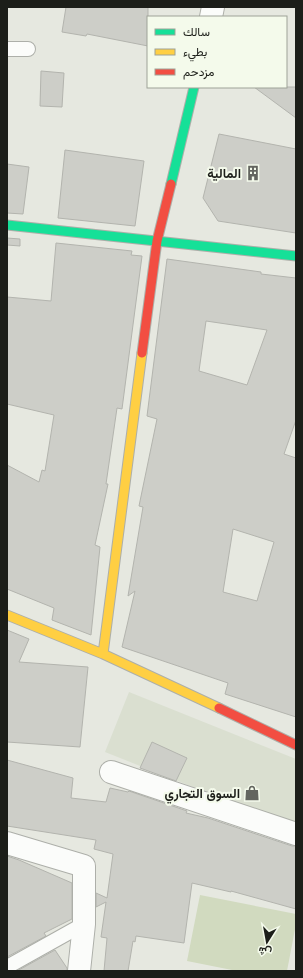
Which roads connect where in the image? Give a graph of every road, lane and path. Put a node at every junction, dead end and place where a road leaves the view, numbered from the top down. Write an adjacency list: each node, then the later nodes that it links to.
1 (28, 48): 2 (lane)
2 (7, 49)
3 (194, 88): 5 (street)
4 (7, 225): 5 (street)
5 (156, 242): 6 (street); 8 (street)
6 (296, 256)
7 (7, 615): 8 (street)
8 (103, 654): 9 (street)
9 (296, 745)
10 (112, 772): 11 (street)
11 (296, 834)
12 (7, 843): 13 (street)
13 (84, 924): 14 (lane); 15 (street)
14 (7, 967)
15 (79, 971)

